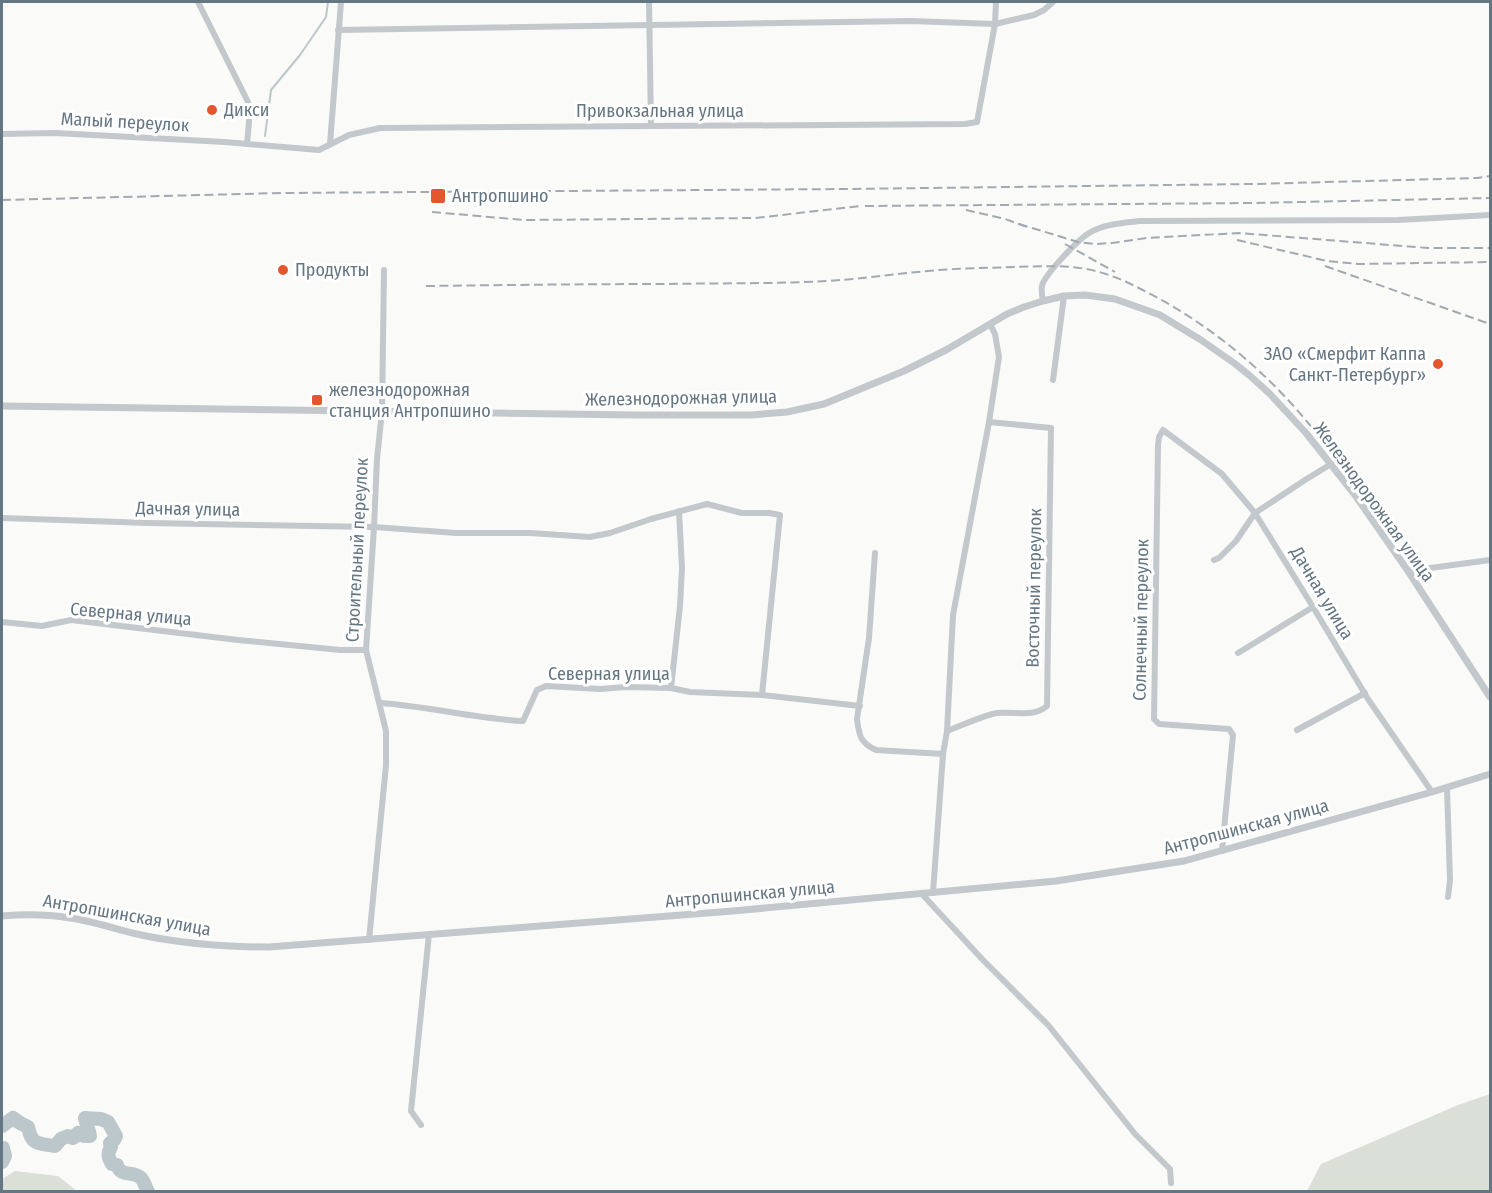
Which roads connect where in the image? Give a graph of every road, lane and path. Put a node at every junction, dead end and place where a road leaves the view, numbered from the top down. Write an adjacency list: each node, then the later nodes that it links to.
1 (198, 2): 11 (street)
2 (341, 2): 8 (street)
3 (649, 2): 7 (street)
4 (996, 2): 6 (street)
5 (1053, 2): 6 (street)
6 (995, 24): 7 (street); 9 (street, Привокзальная улица)
7 (650, 25): 8 (street); 9 (street)
8 (338, 30): 12 (street)
9 (651, 126): 12 (street, Привокзальная улица)
10 (2, 134): 11 (street, Малый переулок)
11 (247, 144): 12 (street, Привокзальная улица)
12 (330, 144)
13 (1491, 215): 16 (street)
14 (384, 270): 20 (street, Строительный переулок)
15 (1064, 296): 16 (street, Железнодорожная улица); 18 (street); 23 (street, Железнодорожная улица)
16 (1043, 301): 17 (street, Железнодорожная улица)
17 (990, 324): 20 (street, Железнодорожная улица); 21 (street)
18 (1053, 381)
19 (2, 406): 20 (street, Железнодорожная улица)
20 (382, 411): 27 (street, Строительный переулок)
21 (989, 422): 43 (street); 43 (street, Восточный переулок)
22 (1163, 430): 25 (street, Дачная улица); 48 (street, Солнечный переулок)
23 (1331, 464): 25 (street); 31 (street, Железнодорожная улица)
24 (679, 512): 27 (street, Дачная улица); 36 (street); 38 (street)
25 (1255, 513): 29 (street); 32 (street, Дачная улица)
26 (2, 518): 27 (street, Дачная улица)
27 (374, 527): 34 (street, Строительный переулок)
28 (875, 553): 41 (street)
29 (1214, 560)
30 (1491, 560): 31 (street)
31 (1408, 571): 39 (street, Железнодорожная улица)
32 (1313, 607): 35 (street); 37 (street, Дачная улица)
33 (2, 622): 34 (street, Северная улица)
34 (366, 650): 40 (street, Строительный переулок)
35 (1238, 653)
36 (671, 688): 38 (street, Северная улица); 40 (street, Северная улица)
37 (1365, 693): 42 (street); 47 (street, Дачная улица)
38 (762, 695): 41 (street, Северная улица)
39 (1491, 697)
40 (380, 703): 54 (street, Строительный переулок)
41 (860, 706): 44 (street)
42 (1297, 730)
43 (948, 731): 44 (street)
44 (943, 754): 50 (street)
45 (1491, 774): 46 (street, Антропшинская улица)
46 (1447, 788): 47 (street, Антропшинская улица); 51 (street)
47 (1432, 792): 48 (street, Антропшинская улица)
48 (1222, 851): 50 (street, Антропшинская улица)
49 (921, 893): 50 (street, Антропшинская улица); 53 (street, Антропшинская улица); 56 (street)
50 (933, 893)
51 (1448, 897)
52 (2, 916): 54 (street, Антропшинская улица)
53 (429, 934): 54 (street, Антропшинская улица); 55 (street)
54 (369, 940)
55 (421, 1125)
56 (1171, 1183)

